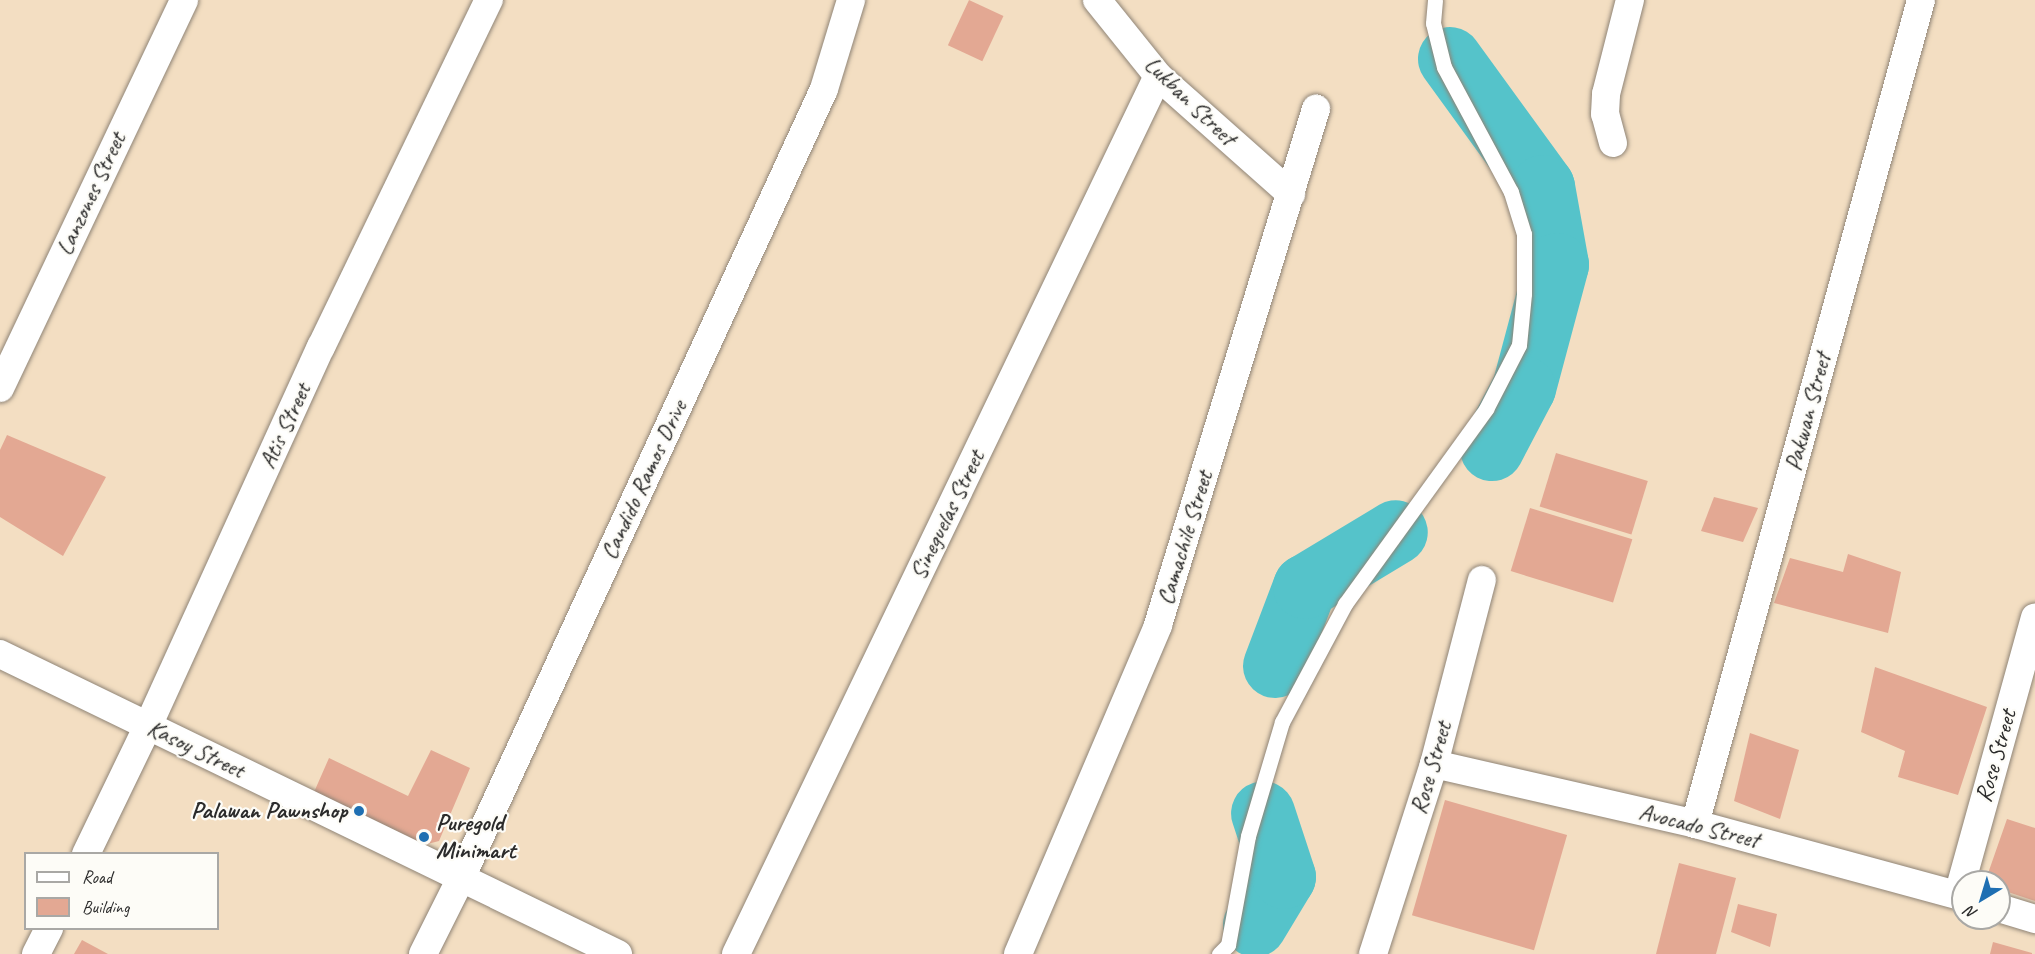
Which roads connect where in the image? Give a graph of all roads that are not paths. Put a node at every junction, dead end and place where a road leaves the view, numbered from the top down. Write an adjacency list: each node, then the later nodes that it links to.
1 (184, 0): 12 (street, Lanzones Street)
2 (489, 0): 16 (street, Atis Street)
3 (851, 0): 21 (street, Candido Ramos Drive)
4 (1097, 0): 8 (street, Lukban Street)
5 (1435, 0): 31 (lane)
6 (1630, 0): 10 (street)
7 (1921, 0): 18 (street, Pakwan Street)
8 (1158, 76): 11 (street, Lukban Street); 29 (street, Sineguelas Street)
9 (1316, 109): 11 (street, Camachile Street)
10 (1613, 144)
11 (1291, 194): 30 (street, Camachile Street)
12 (0, 388)
13 (1482, 580): 17 (street, Rose Street)
14 (2035, 618): 20 (street, Rose Street)
15 (0, 654): 16 (street, Kasoy Street)
16 (148, 726): 19 (street, Atis Street); 21 (street, Kasoy Street)
17 (1434, 764): 18 (street, Avocado Street); 32 (street, Rose Street)
18 (1695, 824): 22 (street, Avocado Street)
19 (87, 852)
20 (1967, 870)
21 (461, 878): 27 (street, Candido Ramos Drive); 28 (street, Kasoy Street)
22 (1951, 894)
23 (2011, 912): 24 (street)
24 (2035, 919)
25 (48, 930): 26 (street)
26 (36, 954)
27 (423, 954)
28 (618, 954)
29 (736, 954)
30 (1018, 954)
31 (1219, 954)
32 (1373, 954)

